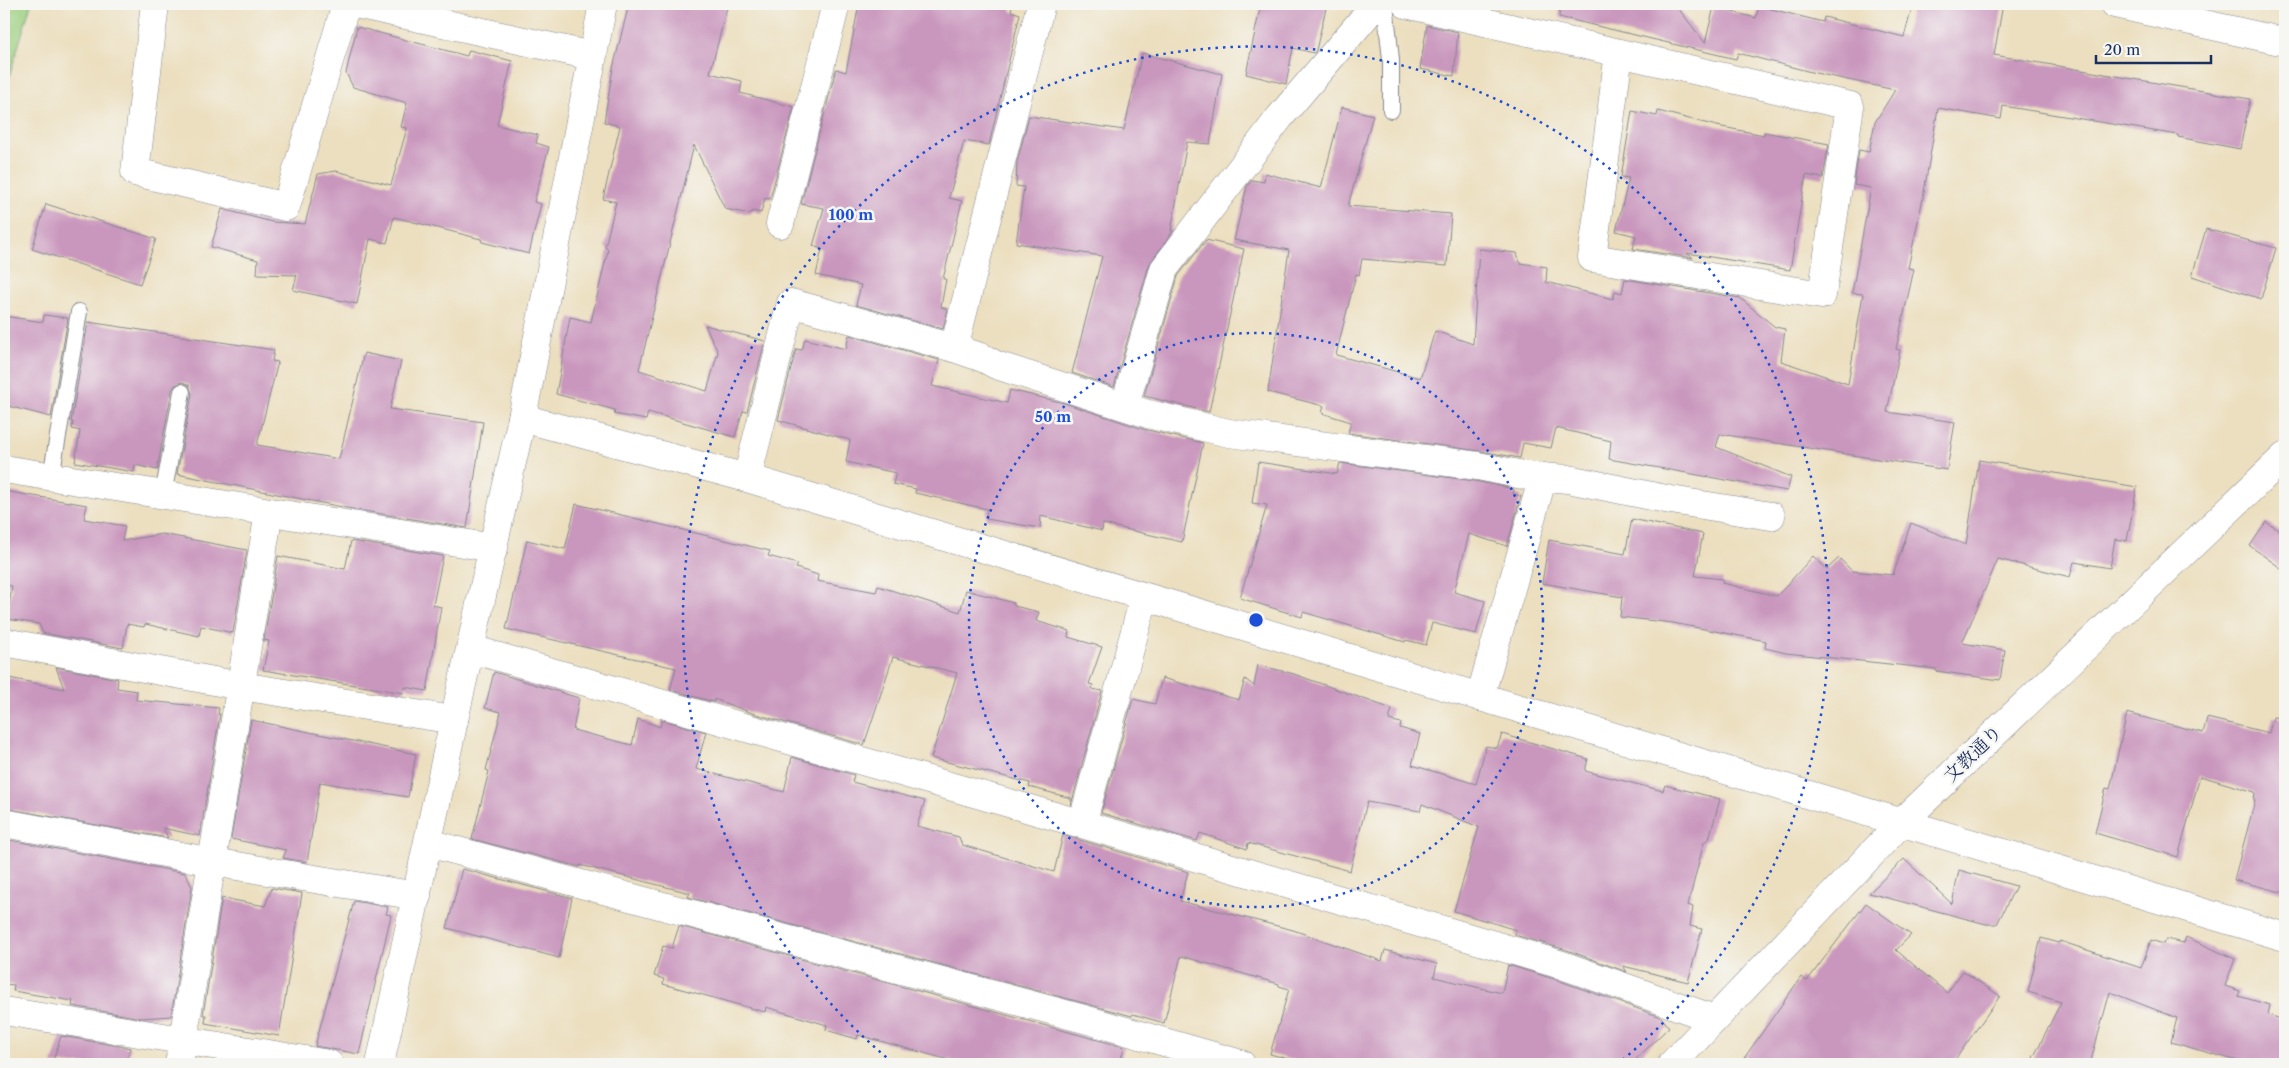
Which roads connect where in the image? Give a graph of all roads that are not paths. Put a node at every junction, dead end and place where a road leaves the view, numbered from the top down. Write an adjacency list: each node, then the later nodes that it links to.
1 (155, 4): 2 (street)
2 (346, 4)
3 (356, 4): 13 (street)
4 (603, 4): 13 (street)
5 (836, 4): 15 (street)
6 (1041, 4): 17 (street)
7 (1376, 4): 19 (street)
8 (1385, 4): 14 (lane)
9 (1406, 4): 12 (street)
10 (2115, 4): 11 (street)
11 (2285, 42)
12 (1619, 54): 12 (street)
13 (592, 56): 20 (street)
14 (1391, 110)
15 (780, 224)
16 (79, 312): 23 (lane)
17 (954, 348): 19 (street); 25 (street)
18 (182, 392): 26 (lane)
19 (1125, 405): 24 (street)
20 (522, 418): 25 (street); 29 (street)
21 (2285, 456): 37 (street, 文教通り)
22 (4, 469): 23 (street)
23 (51, 477): 26 (street)
24 (1543, 477): 28 (street); 34 (street)
25 (747, 478): 30 (street)
26 (163, 494): 27 (street)
27 (269, 512): 29 (street); 33 (street)
28 (1771, 516)
29 (494, 548): 32 (street)
30 (1144, 598): 34 (street); 38 (street)
31 (4, 642): 33 (street)
32 (470, 649): 35 (street); 38 (street)
33 (241, 686): 35 (street); 40 (street)
34 (1480, 697): 37 (street)
35 (454, 720): 39 (street)
36 (4, 823): 40 (street)
37 (1901, 823): 42 (street); 44 (street, 文教通り)
38 (1082, 824): 44 (street)
39 (428, 843): 41 (street); 48 (street)
40 (213, 862): 41 (street); 45 (street)
41 (416, 896): 47 (street)
42 (2285, 937)
43 (4, 1011): 45 (street)
44 (1714, 1019): 49 (street, 文教通り)
45 (181, 1052): 46 (street)
46 (329, 1064)
47 (380, 1064)
48 (1241, 1064)
49 (1672, 1064)

